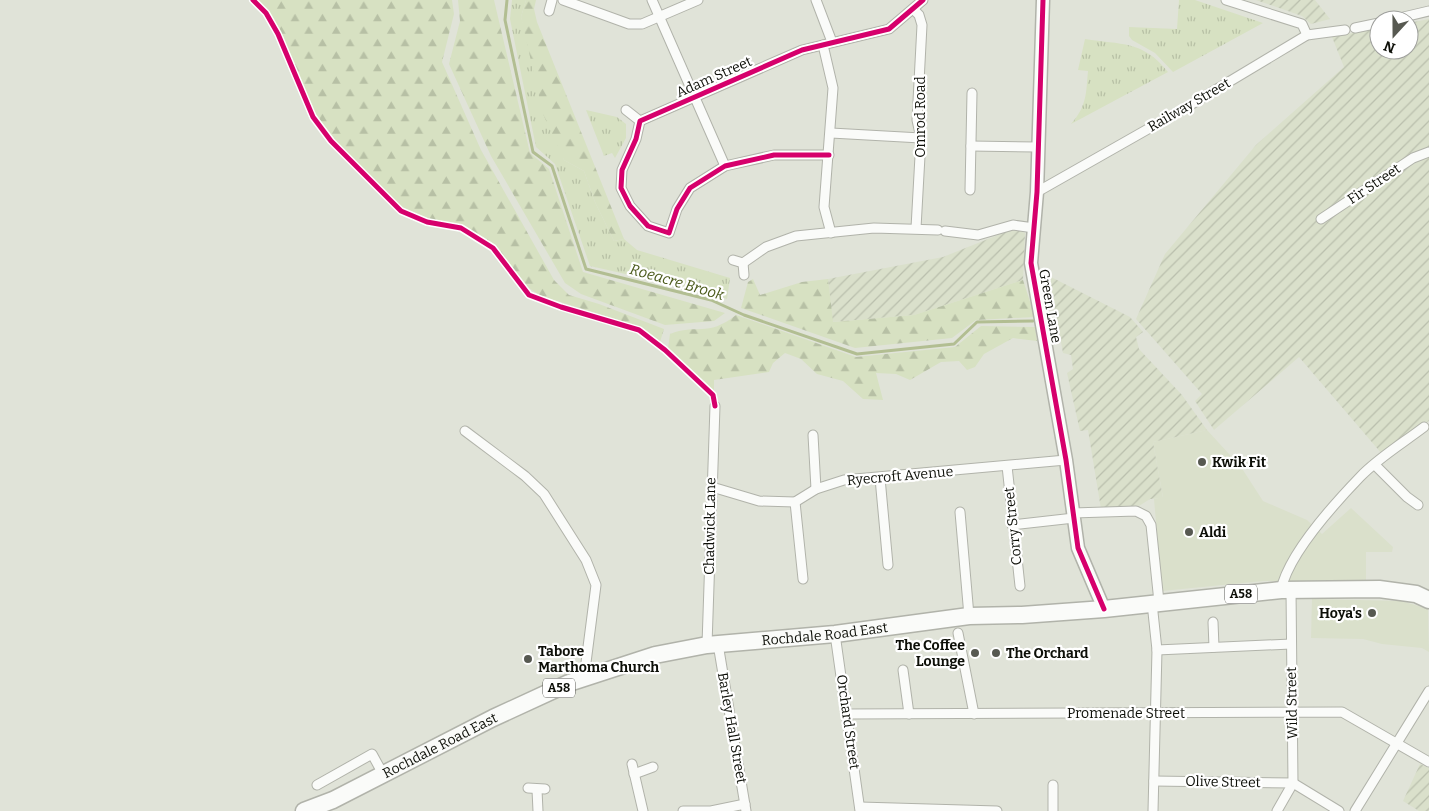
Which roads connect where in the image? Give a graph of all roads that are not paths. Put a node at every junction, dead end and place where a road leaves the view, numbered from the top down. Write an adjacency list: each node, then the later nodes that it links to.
1 (552, 0): 9 (street)
2 (563, 0): 10 (street)
3 (652, 0): 10 (street)
4 (698, 0): 10 (street)
5 (816, 0): 13 (street)
6 (1043, 0): 21 (street, Green Lane)
7 (1226, 0): 12 (street)
8 (916, 4): 13 (street, Adam Street); 19 (street, Omrod Road)
9 (549, 11)
10 (658, 17): 15 (street)
11 (1369, 25): 12 (street, Railway Street)
12 (1307, 35): 26 (street, Railway Street)
13 (828, 43): 15 (street, Adam Street); 18 (street)
14 (972, 93): 20 (street)
15 (695, 97): 17 (street, Adam Street); 24 (street)
16 (626, 110): 17 (street)
17 (640, 121): 24 (street)
18 (831, 133): 19 (street); 23 (street)
19 (921, 138): 28 (street, Omrod Road)
20 (971, 146): 21 (street); 25 (street)
21 (1037, 147): 26 (street, Green Lane)
22 (1429, 152): 27 (street, Fir Street)
23 (828, 155): 24 (street); 30 (street)
24 (725, 166)
25 (970, 190)
26 (1037, 192): 29 (street, Green Lane)
27 (1321, 219)
28 (916, 228): 29 (street); 30 (street)
29 (1034, 228): 38 (street, Green Lane)
30 (831, 232): 32 (street)
31 (733, 260): 32 (street)
32 (743, 263): 33 (street)
33 (744, 275)
34 (715, 406): 42 (street, Chadwick Lane)
35 (1424, 427): 39 (street)
36 (465, 431): 65 (street)
37 (813, 435): 43 (street)
38 (1066, 460): 40 (street, Ryecroft Avenue); 47 (street, Green Lane)
39 (1375, 465): 45 (street); 52 (street)
40 (1007, 466): 41 (street, Ryecroft Avenue); 48 (street, Corry Street)
41 (880, 478): 43 (street, Ryecroft Avenue); 49 (street)
42 (712, 487): 44 (street); 61 (street, Chadwick Lane)
43 (816, 488): 44 (street, Ryecroft Avenue)
44 (795, 502): 50 (street)
45 (1418, 505)
46 (960, 512): 56 (street)
47 (1073, 515): 48 (street); 54 (street); 55 (street, Green Lane)
48 (1012, 525): 51 (street, Corry Street)
49 (888, 565)
50 (803, 579)
51 (1020, 586)
52 (1286, 590): 53 (highway, Rochdale Road East / A58); 54 (highway, Rochdale Road East / A58); 60 (street, Wild Street)
53 (1429, 600)
54 (1156, 602): 55 (highway, Rochdale Road East / A58); 63 (street)
55 (1104, 608): 56 (highway, Rochdale Road East / A58)
56 (969, 616): 59 (highway, Rochdale Road East / A58)
57 (1213, 622): 62 (street)
58 (958, 633): 71 (street)
59 (836, 634): 61 (highway, Rochdale Road East / A58); 69 (street, Orchard Street)
60 (1291, 644): 62 (street); 68 (street, Wild Street)
61 (713, 645): 65 (highway, Rochdale Road East / A58); 84 (street, Barley Hall Street)
62 (1214, 647): 63 (street)
63 (1157, 650): 67 (street)
64 (903, 670): 70 (street)
65 (584, 678): 76 (highway, Rochdale Road East / A58)
66 (1429, 691): 72 (street)
67 (1155, 712): 68 (street, Promenade Street); 71 (street, Promenade Street); 78 (street)
68 (1292, 712): 72 (street, Promenade Street); 79 (street, Wild Street)
69 (847, 714): 70 (street, Promenade Street); 85 (street, Orchard Street)
70 (909, 714): 71 (street, Promenade Street)
71 (974, 714)
72 (1396, 742): 73 (street, Promenade Street); 95 (street)
73 (1429, 762)
74 (632, 764): 77 (street)
75 (652, 767): 77 (street)
76 (383, 774): 80 (street); 83 (highway, Rochdale Road East / A58)
77 (634, 774): 88 (street)
78 (1154, 781): 79 (street, Olive Street); 92 (street)
79 (1293, 783): 93 (street); 94 (street)
80 (317, 785)
81 (1053, 785): 91 (street)
82 (537, 789): 87 (street)
83 (332, 806): 86 (highway, Rochdale Road East / A58)
84 (746, 807): 89 (street)
85 (860, 809): 90 (street)
86 (304, 811)
87 (538, 811)
88 (643, 811)
89 (683, 811)
90 (997, 811)
91 (1053, 811)
92 (1153, 811)
93 (1277, 811)
94 (1339, 811)
95 (1355, 811)

